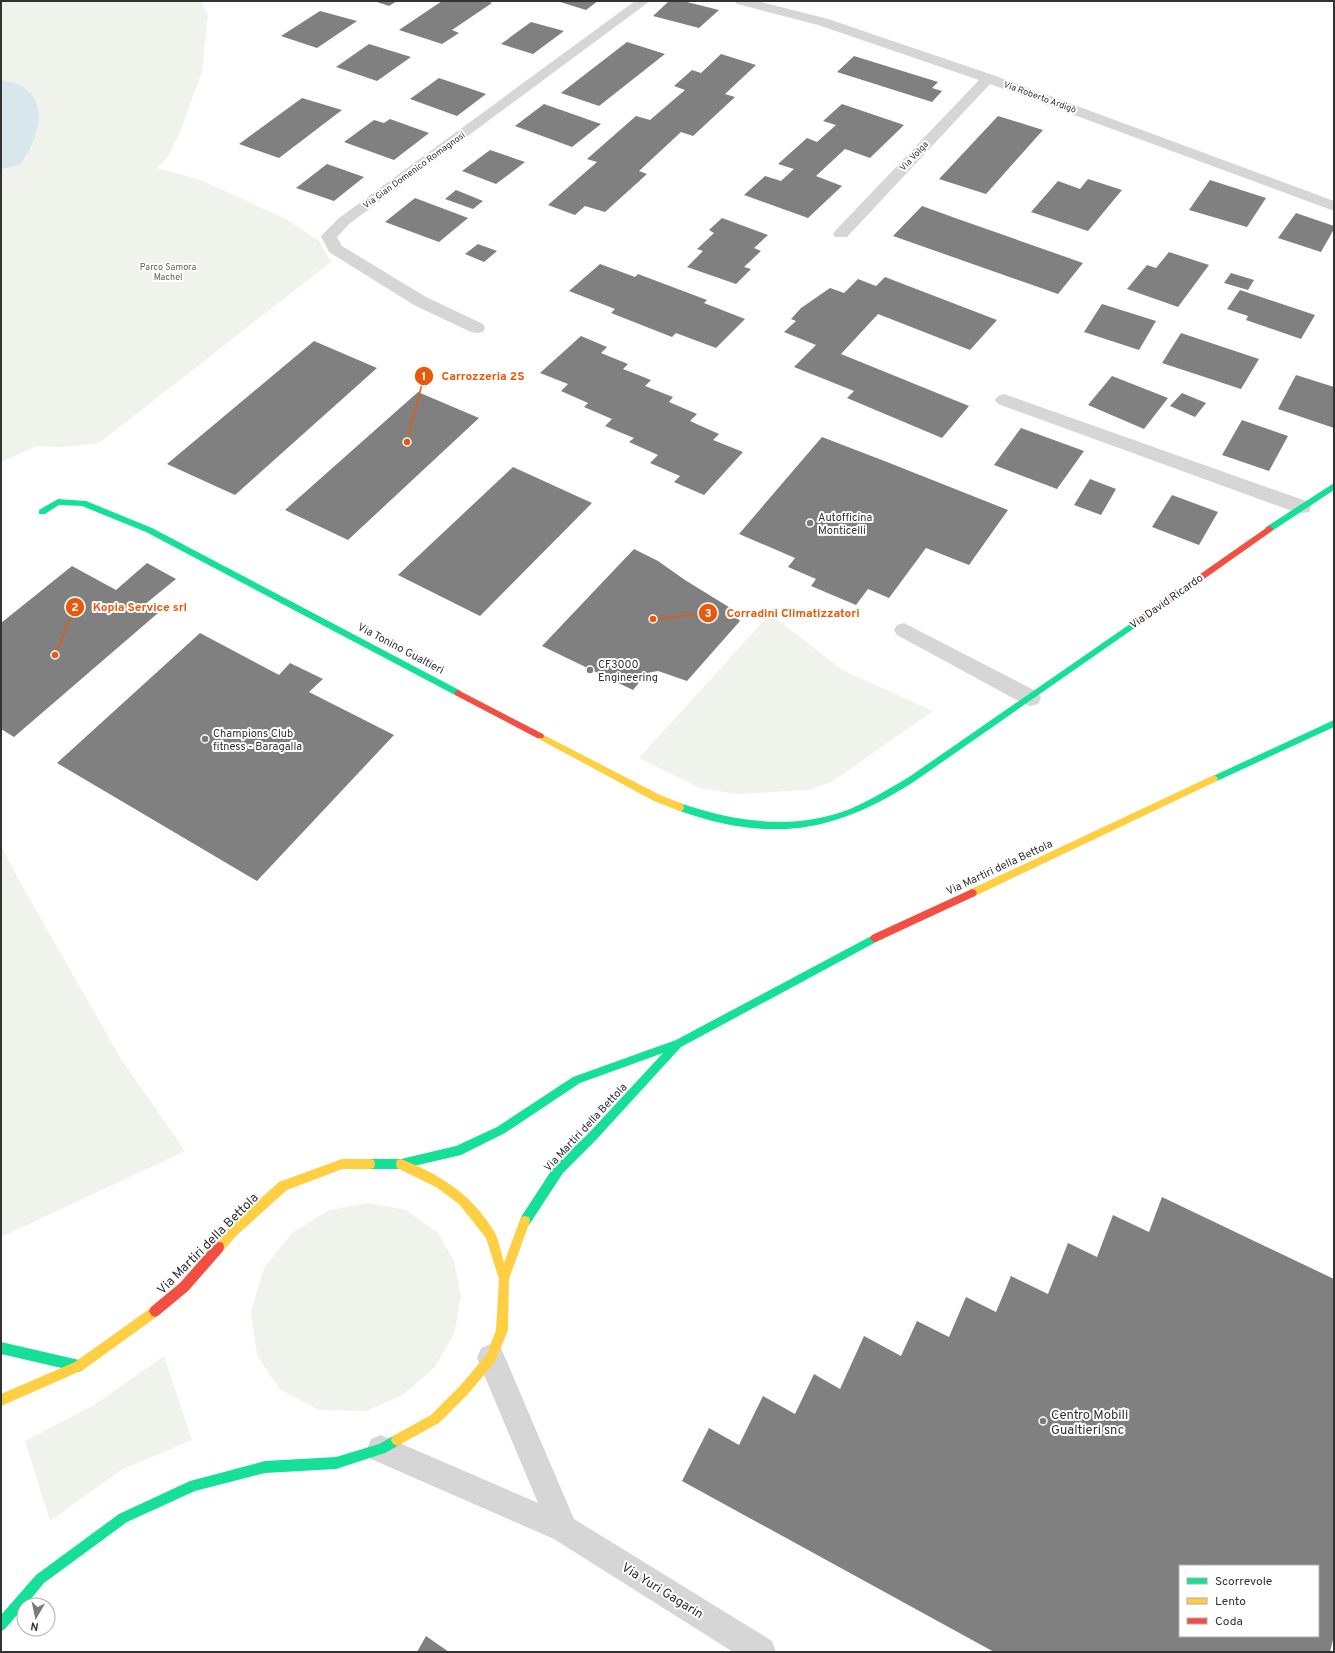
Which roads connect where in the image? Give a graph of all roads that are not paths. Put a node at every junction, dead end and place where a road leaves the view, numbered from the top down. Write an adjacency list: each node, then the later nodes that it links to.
1 (643, 1): 6 (street, Via Gian Domenico Romagnosi)
2 (742, 1): 3 (street, Via Roberto Ardigò)
3 (988, 78): 4 (street, Via Roberto Ardigò); 5 (street, Via Volga)
4 (1334, 206)
5 (841, 234)
6 (477, 328)
7 (1004, 400): 9 (street)
8 (1334, 486): 9 (main road, Via David Ricardo)
9 (1302, 507): 12 (main road, Via David Ricardo)
10 (42, 512): 14 (main road, Via Tonino Gualtieri)
11 (904, 630): 12 (street)
12 (1031, 698): 14 (main road, Via David Ricardo)
13 (1334, 723): 15 (main road, Via Martiri della Bettola)
14 (749, 824)
15 (679, 1043): 16 (main road, Via Martiri della Bettola); 17 (main road, Via Martiri della Bettola)
16 (401, 1164): 17 (main road, Via Martiri della Bettola); 20 (main road, Via Martiri della Bettola)
17 (504, 1280): 19 (main road, Via Martiri della Bettola)
18 (1, 1348): 20 (main road)
19 (490, 1358): 22 (main road, Via Martiri della Bettola); 23 (street)
20 (79, 1366): 21 (main road, Via Martiri della Bettola)
21 (1, 1400)
22 (380, 1449): 23 (street, Via Yuri Gagarin); 24 (main road, Via Martiri della Bettola)
23 (564, 1529): 25 (street, Via Yuri Gagarin)
24 (1, 1626)
25 (761, 1652)

